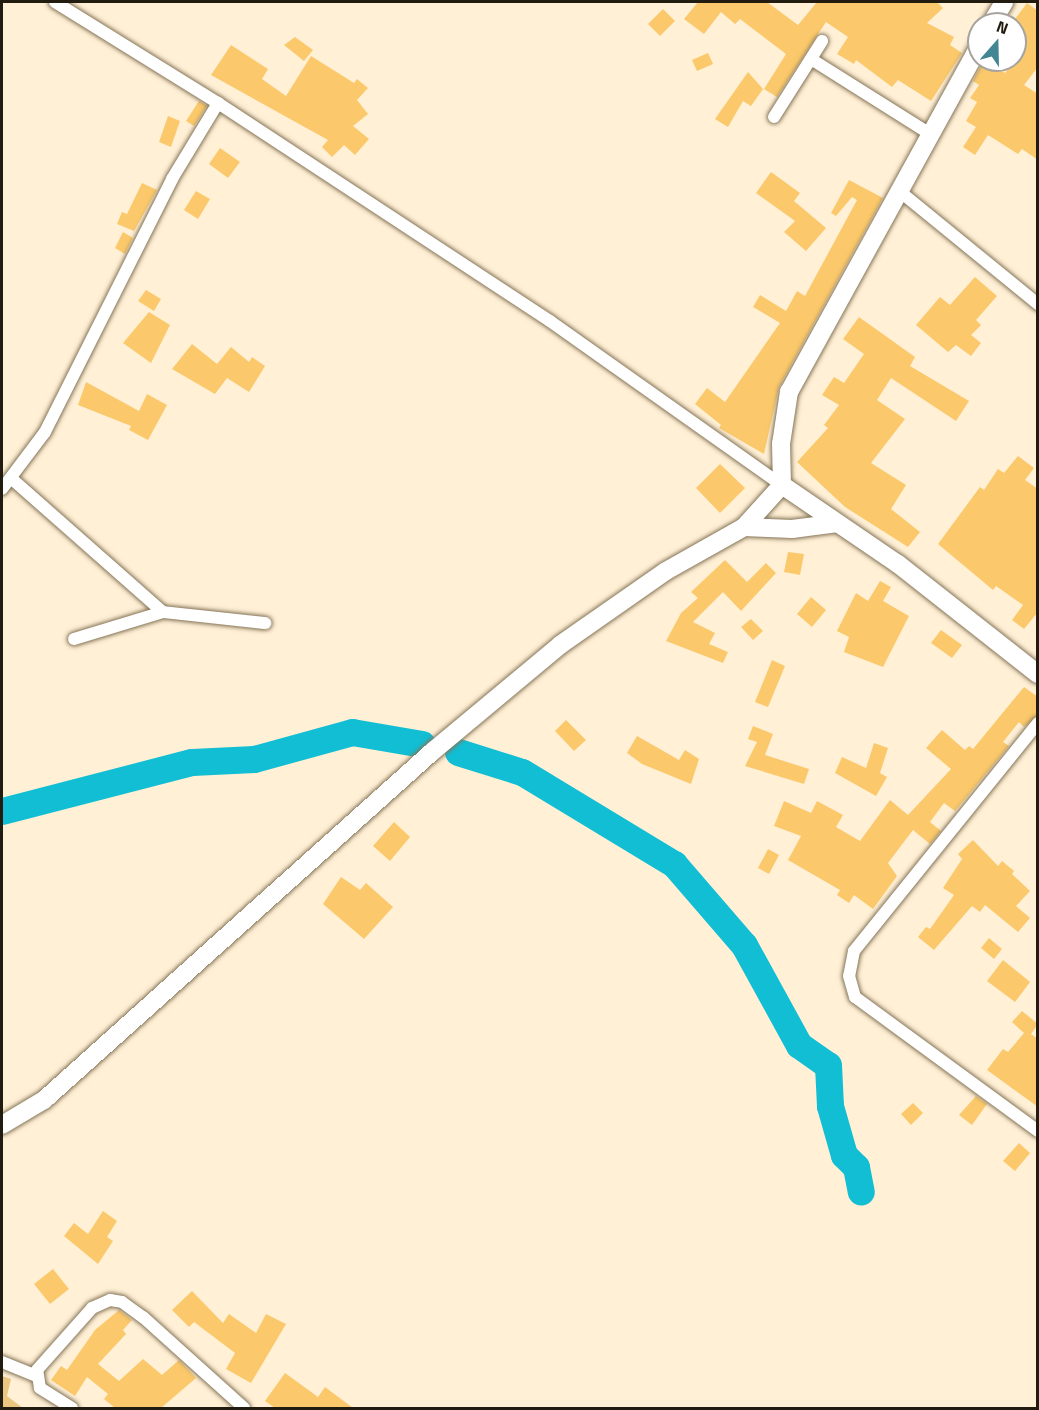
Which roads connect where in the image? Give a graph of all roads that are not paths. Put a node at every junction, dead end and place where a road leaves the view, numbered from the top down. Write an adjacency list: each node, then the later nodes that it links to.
1 (55, 2): 5 (street)
2 (822, 40): 3 (street)
3 (811, 59): 6 (street); 7 (street)
4 (967, 68): 7 (main road)
5 (218, 103): 10 (street); 11 (street)
6 (774, 117)
7 (930, 134): 8 (main road)
8 (898, 190): 9 (street); 11 (main road)
9 (1038, 304)
10 (12, 480): 12 (street); 15 (street)
11 (782, 485): 13 (main road); 14 (main road)
12 (2, 489)
13 (838, 523): 14 (main road); 18 (main road)
14 (744, 526): 20 (main road)
15 (162, 612): 16 (street); 17 (street)
16 (265, 623)
17 (74, 639)
18 (1038, 674)
19 (1038, 723): 21 (street)
20 (2, 1125)
21 (1038, 1131)
22 (2, 1362): 23 (street)
23 (36, 1376): 24 (street); 25 (street)
24 (72, 1408)
25 (244, 1408)

